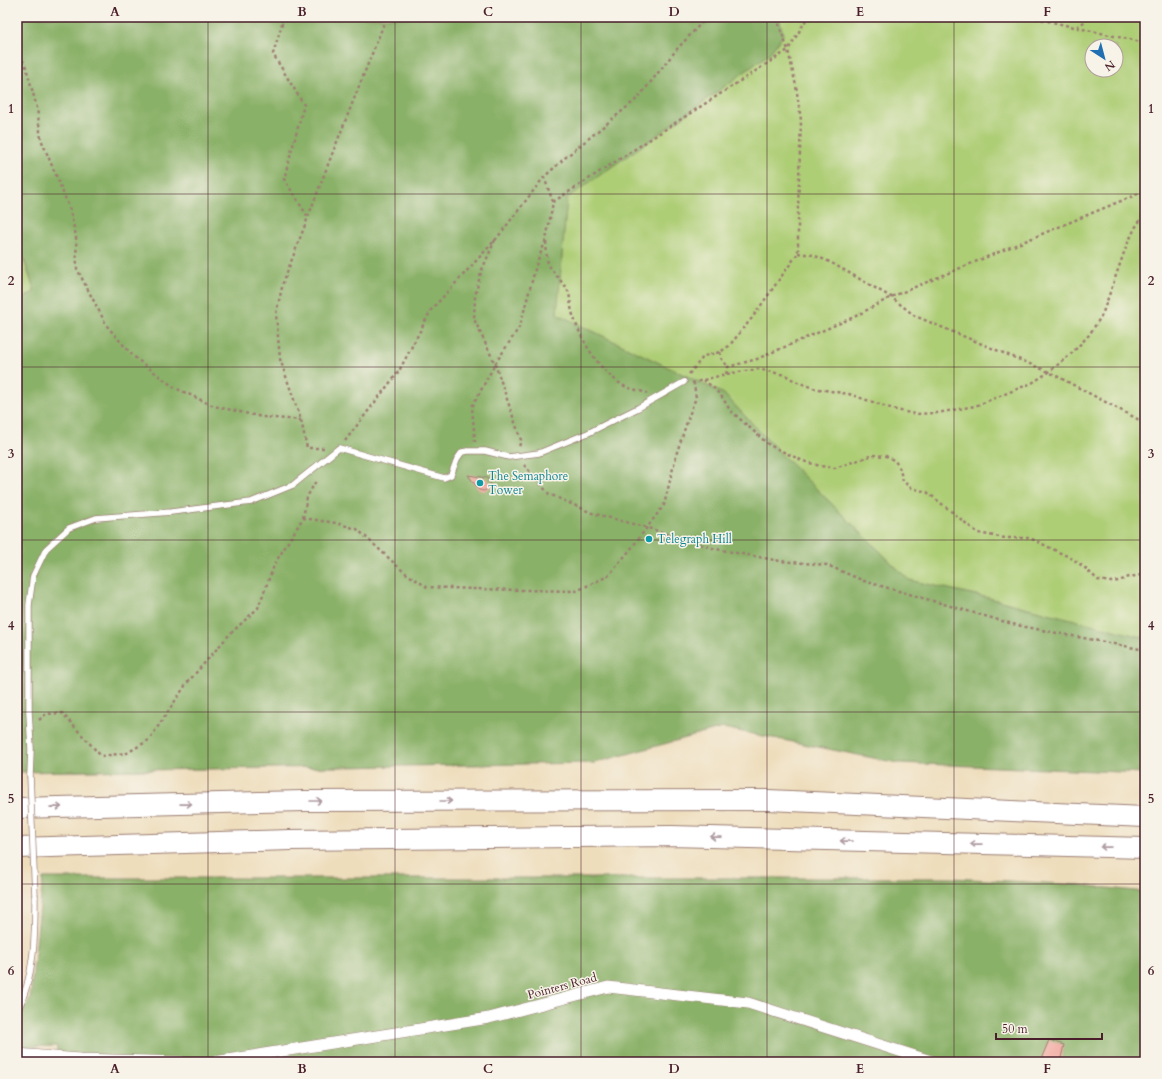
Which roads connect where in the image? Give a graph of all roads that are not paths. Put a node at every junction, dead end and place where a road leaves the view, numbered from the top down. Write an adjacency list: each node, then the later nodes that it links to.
1 (684, 382): 6 (lane, bridge)
2 (17, 808): 3 (highway, one-way to 3)
3 (1145, 817)
4 (17, 848): 5 (highway, one-way to 4)
5 (1145, 848)
6 (17, 1012)
7 (17, 1054): 8 (street)
8 (182, 1062)
9 (214, 1062): 10 (street, Pointers Road)
10 (934, 1062)

